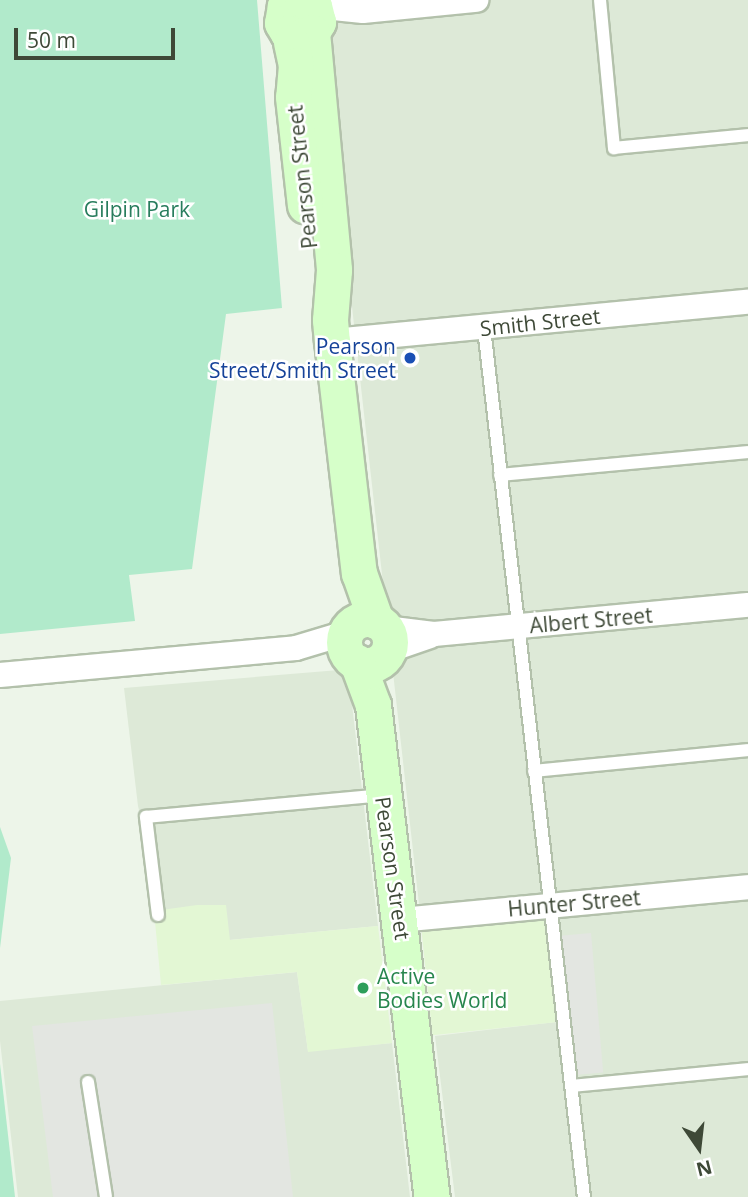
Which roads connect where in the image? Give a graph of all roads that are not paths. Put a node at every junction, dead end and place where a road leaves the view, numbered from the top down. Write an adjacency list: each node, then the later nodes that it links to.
1 (476, 0): 3 (street)
2 (600, 0): 4 (lane)
3 (302, 11): 7 (street, Pearson Street)
4 (748, 135)
5 (748, 302): 6 (street, Smith Street)
6 (484, 328): 7 (street, Smith Street); 9 (lane)
7 (331, 331): 12 (street, Pearson Street)
8 (748, 452): 9 (lane)
9 (500, 475): 11 (lane)
10 (748, 605): 11 (street, Albert Street)
11 (519, 627): 12 (street, Albert Street); 15 (lane)
12 (366, 642): 13 (street, Albert Street); 16 (street, Pearson Street)
13 (0, 675)
14 (748, 750): 15 (lane)
15 (534, 771): 18 (lane)
16 (383, 795): 19 (lane); 20 (street, Pearson Street)
17 (748, 887): 18 (street, Hunter Street)
18 (550, 906): 20 (street, Hunter Street); 23 (lane)
19 (158, 915)
20 (400, 920): 25 (street, Pearson Street)
21 (748, 1069): 23 (lane)
22 (88, 1082): 24 (lane)
23 (572, 1086): 26 (lane)
24 (106, 1197)
25 (432, 1197)
26 (584, 1197)

